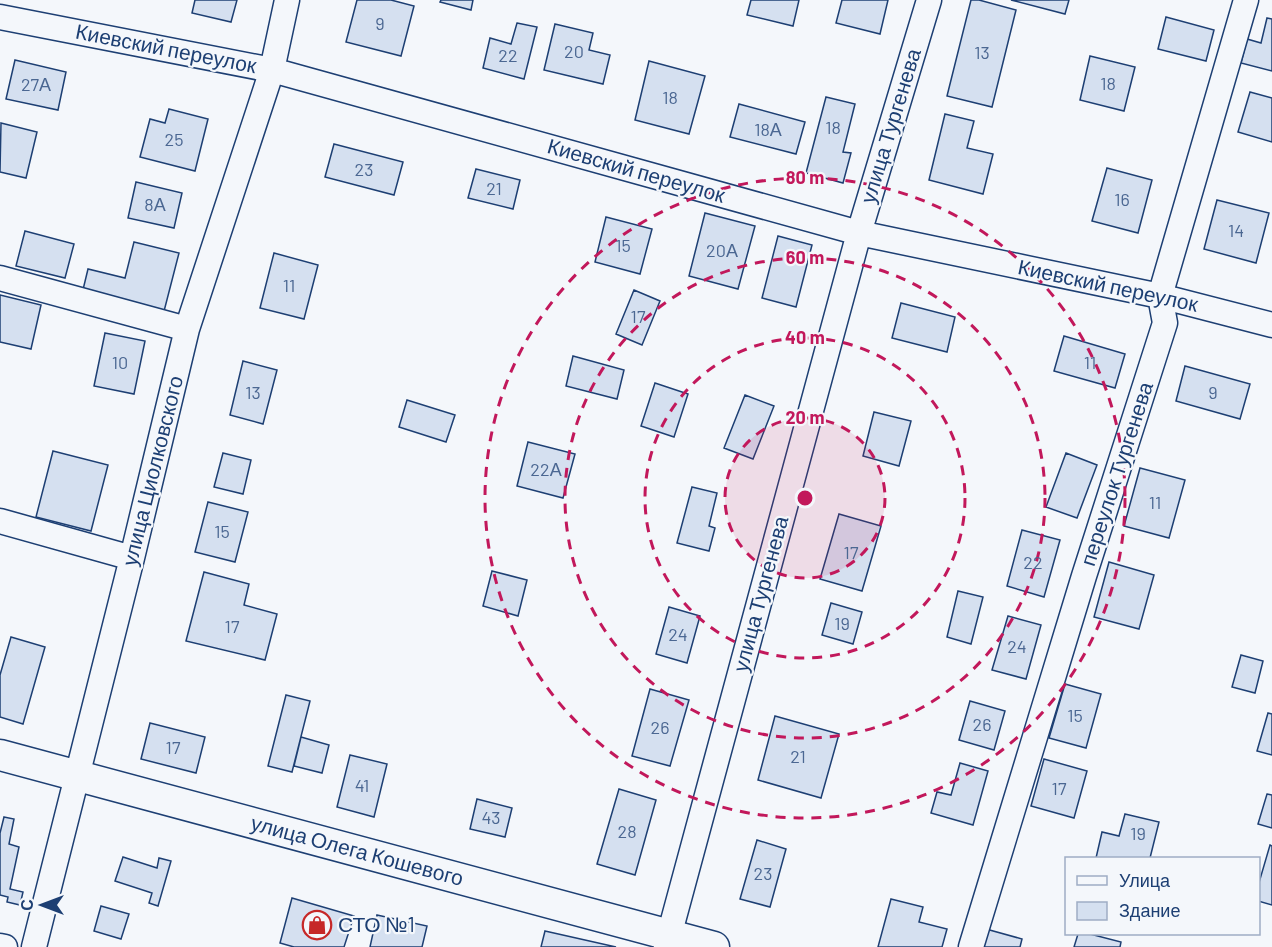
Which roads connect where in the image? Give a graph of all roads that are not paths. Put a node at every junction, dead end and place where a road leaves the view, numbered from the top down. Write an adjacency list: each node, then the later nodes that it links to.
1 (287, 0): 5 (street, улица Циолковского)
2 (929, 0): 6 (street, улица Тургенева)
3 (1246, 0): 8 (street, переулок Тургенева)
4 (0, 17): 5 (street, Киевский переулок)
5 (272, 70): 6 (street, Киевский переулок); 10 (street, улица Циолковского)
6 (859, 233): 8 (street, Киевский переулок); 15 (street, улица Тургенева)
7 (0, 278): 10 (street)
8 (1160, 296): 9 (street, Киевский переулок); 20 (street, переулок Тургенева)
9 (1272, 325)
10 (187, 329): 12 (street, улица Циолковского)
11 (0, 521): 12 (street)
12 (132, 558): 14 (street, улица Циолковского)
13 (0, 755): 14 (street, улица Олега Кошевого)
14 (77, 774): 15 (street, улица Олега Кошевого); 18 (street, улица Циолковского)
15 (668, 941): 19 (street, улица Олега Кошевого)
16 (0, 946): 17 (street)
17 (5, 947)
18 (34, 947)
19 (714, 947)
20 (971, 947)

